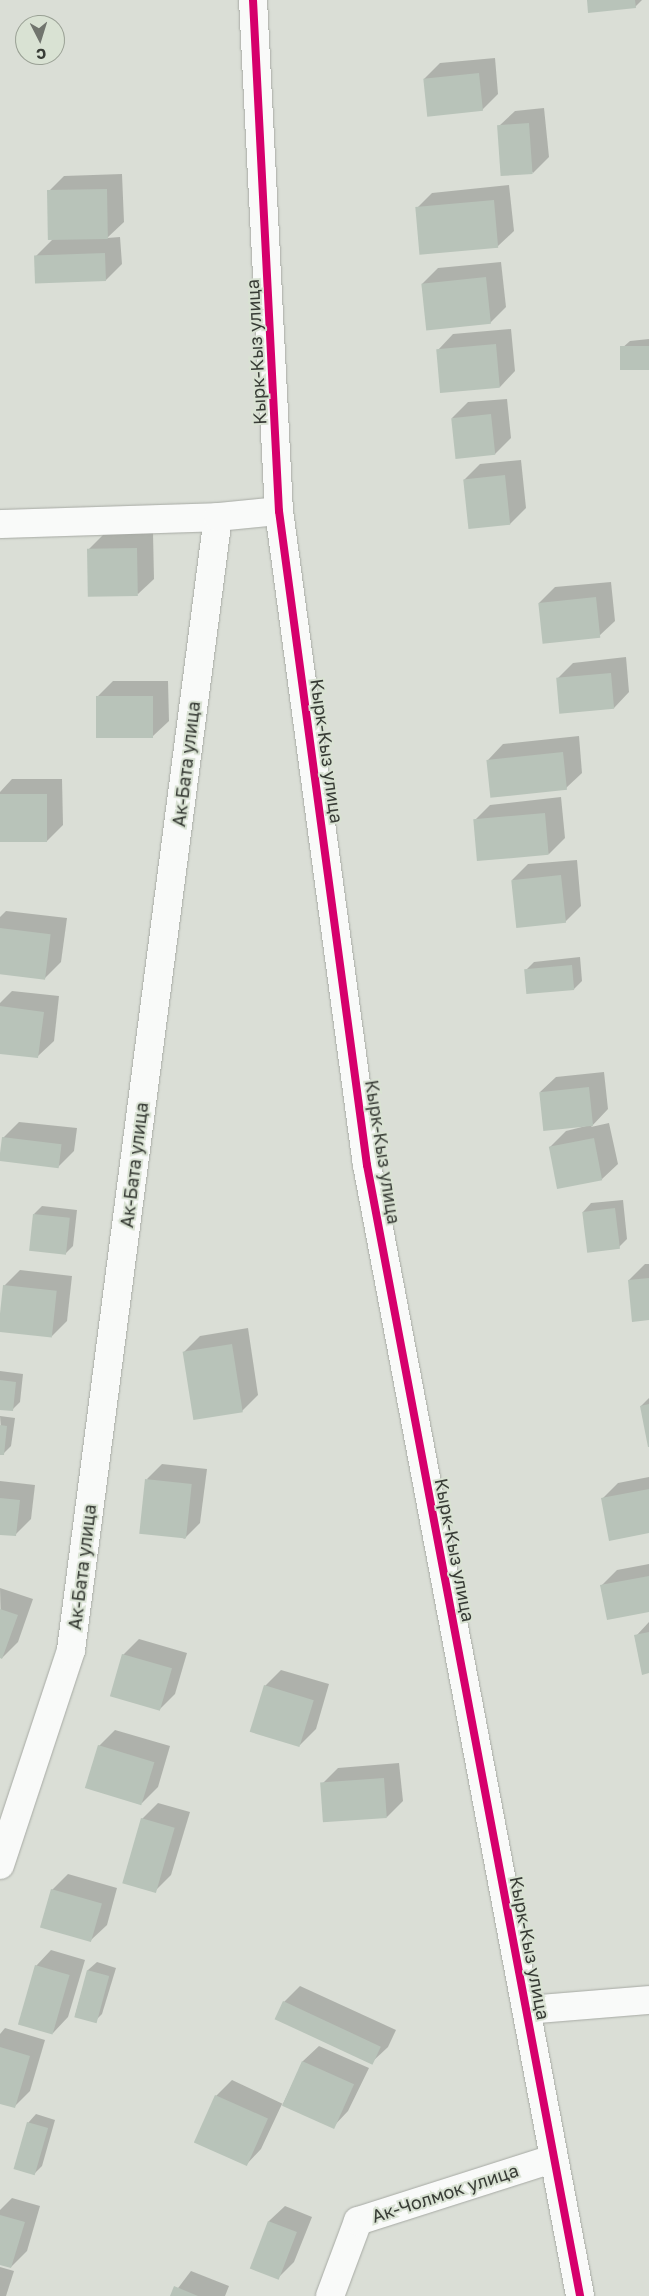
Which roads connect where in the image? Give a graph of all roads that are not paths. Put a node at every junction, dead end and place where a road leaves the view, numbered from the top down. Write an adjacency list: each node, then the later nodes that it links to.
1 (252, 0): 2 (street, Кырк-Кыз улица)
2 (279, 512): 3 (street); 7 (street, Кырк-Кыз улица)
3 (218, 518): 4 (street); 5 (street, Ак-Бата улица)
4 (0, 524)
5 (0, 1865)
6 (649, 2000): 7 (street)
7 (527, 2010): 8 (street, Кырк-Кыз улица)
8 (552, 2159): 9 (street, Ак-Чолмок улица); 10 (street, Кырк-Кыз улица)
9 (330, 2296)
10 (580, 2296)

